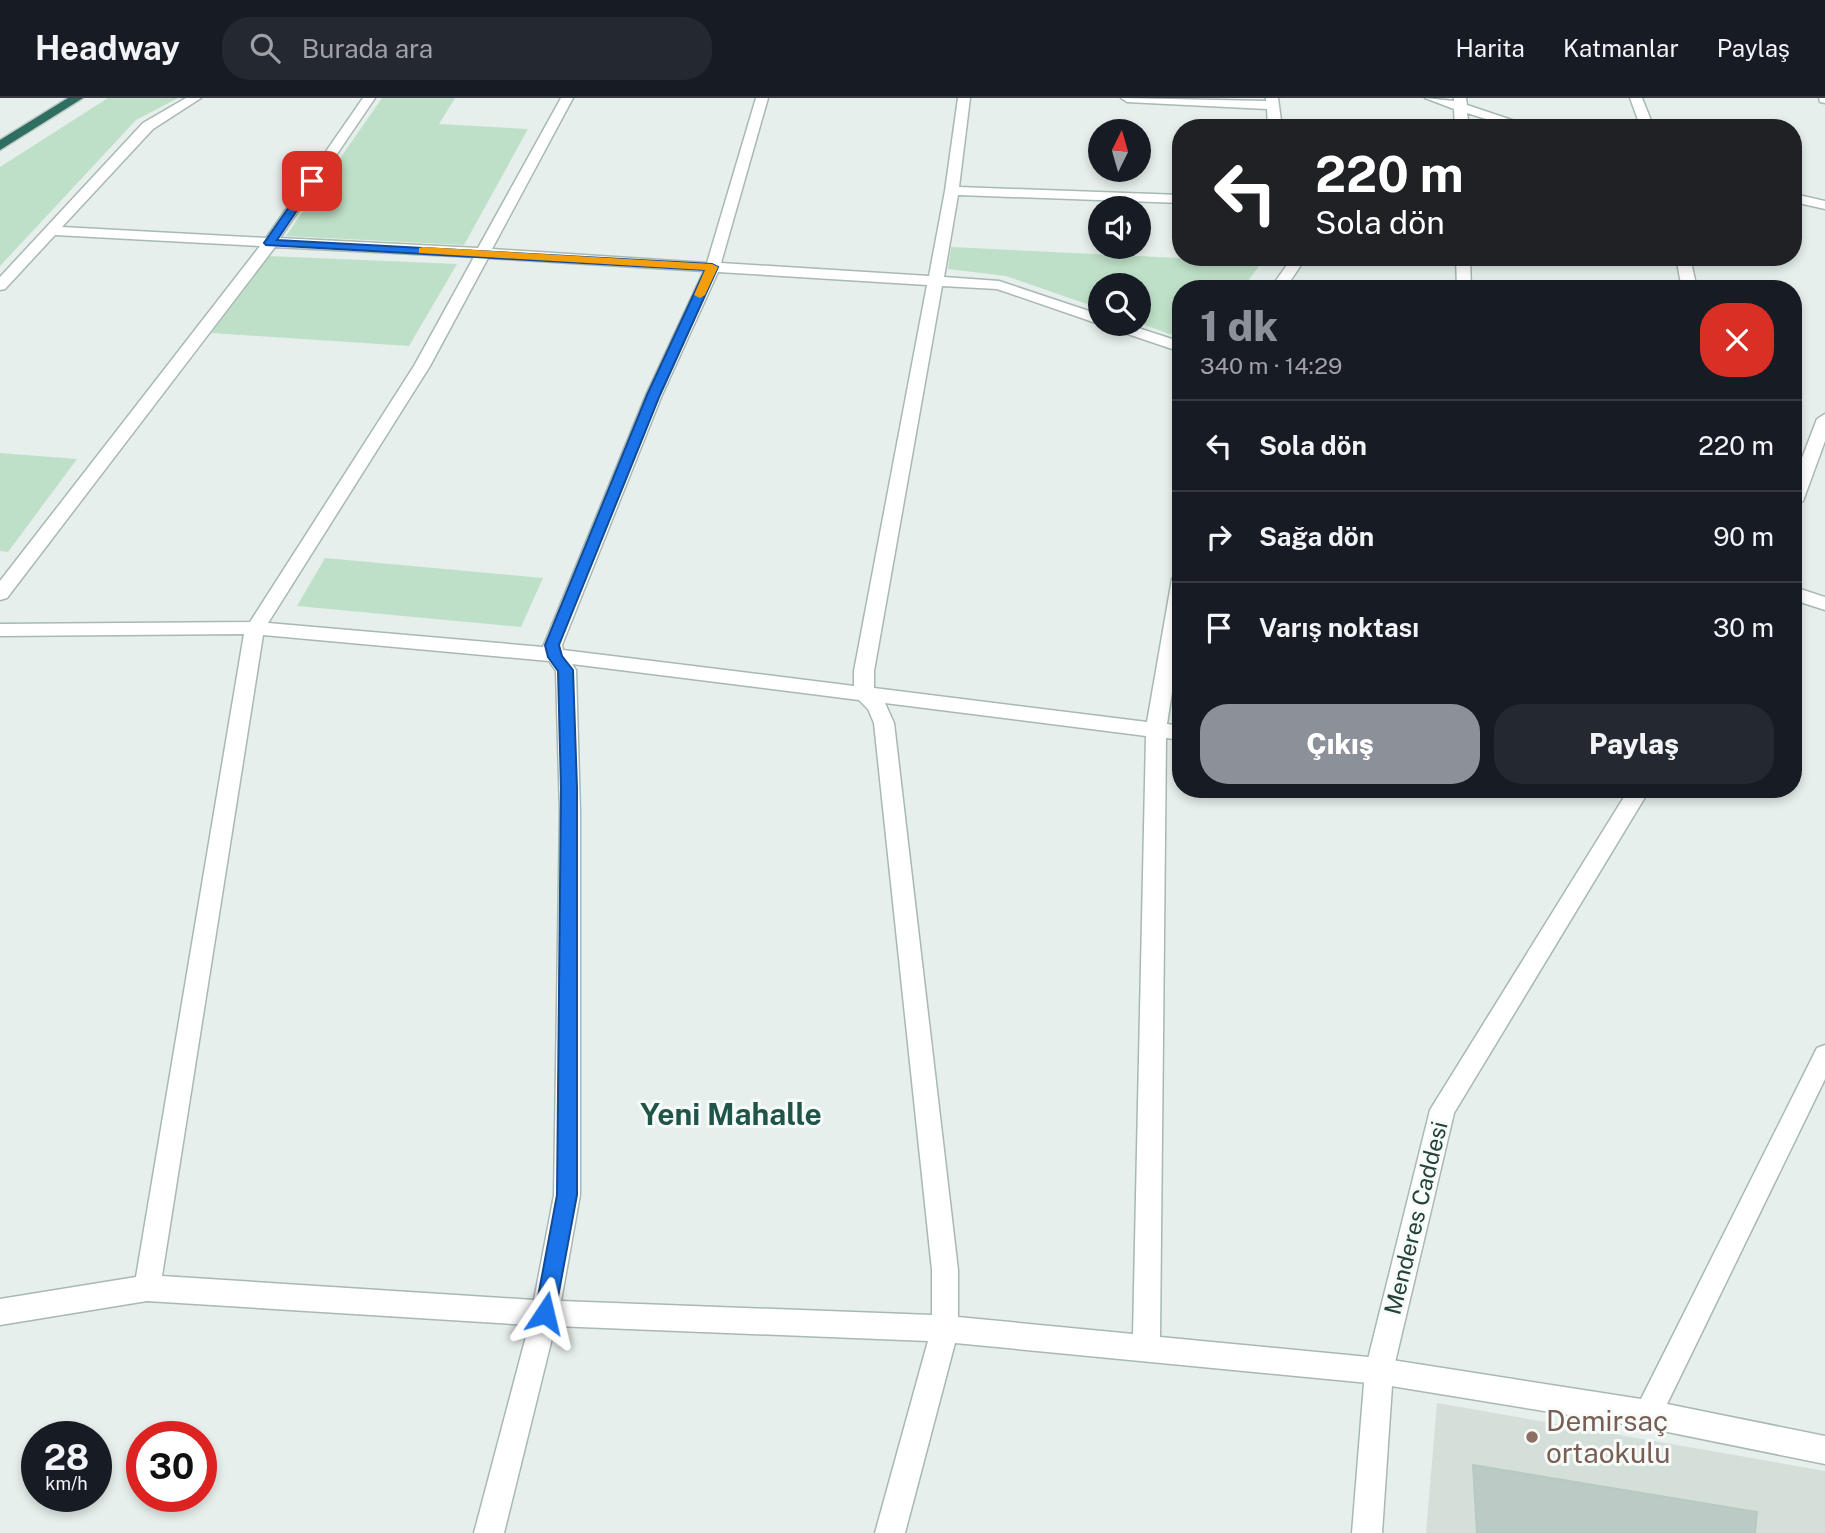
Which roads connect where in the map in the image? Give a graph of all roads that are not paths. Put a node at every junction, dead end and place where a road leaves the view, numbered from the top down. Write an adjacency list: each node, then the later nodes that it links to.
1 (76, 98): 15 (highway)
2 (195, 98): 20 (street)
3 (369, 98): 21 (street)
4 (567, 98): 22 (street)
5 (762, 98): 23 (street)
6 (964, 98): 16 (street)
7 (1127, 98): 10 (street)
8 (1431, 98): 11 (street)
9 (1636, 98): 14 (street)
10 (1272, 101): 12 (street)
11 (1461, 102): 13 (street)
12 (1274, 119)
13 (1506, 119)
14 (1644, 119)
15 (0, 146)
16 (952, 191): 17 (street); 24 (street)
17 (1172, 200)
18 (1802, 200): 19 (street)
19 (1825, 205)
20 (53, 231): 21 (street); 25 (street)
21 (270, 243): 22 (street); 31 (street)
22 (481, 253): 23 (street); 34 (street)
23 (712, 267): 24 (street); 38 (street)
24 (936, 281): 26 (street); 40 (street)
25 (0, 286)
26 (1088, 316)
27 (1148, 336): 28 (street)
28 (1172, 344)
29 (1825, 419): 30 (street)
30 (1802, 480)
31 (0, 594)
32 (1802, 596): 33 (street)
33 (1825, 604)
34 (255, 628): 35 (street); 37 (street); 48 (street)
35 (0, 631)
36 (1172, 633): 44 (street)
37 (504, 649): 38 (street); 38 (street)
38 (551, 650): 39 (street); 41 (street)
39 (622, 663): 40 (street); 41 (street)
40 (864, 682): 42 (street); 43 (street)
41 (566, 690): 50 (street)
42 (910, 698): 43 (street); 44 (street)
43 (884, 723): 51 (street)
44 (1156, 730): 45 (street); 52 (street)
45 (1172, 732)
46 (1629, 798): 53 (street, Menderes Caddesi)
47 (1825, 1055): 54 (street)
48 (147, 1288): 49 (street); 50 (street)
49 (0, 1312)
50 (545, 1313): 51 (street); 56 (street)
51 (945, 1329): 52 (street); 57 (street)
52 (1146, 1348): 53 (street)
53 (1379, 1371): 54 (street); 58 (street, Menderes Caddesi)
54 (1648, 1414): 55 (street)
55 (1825, 1450)
56 (489, 1533)
57 (890, 1533)
58 (1367, 1533)

